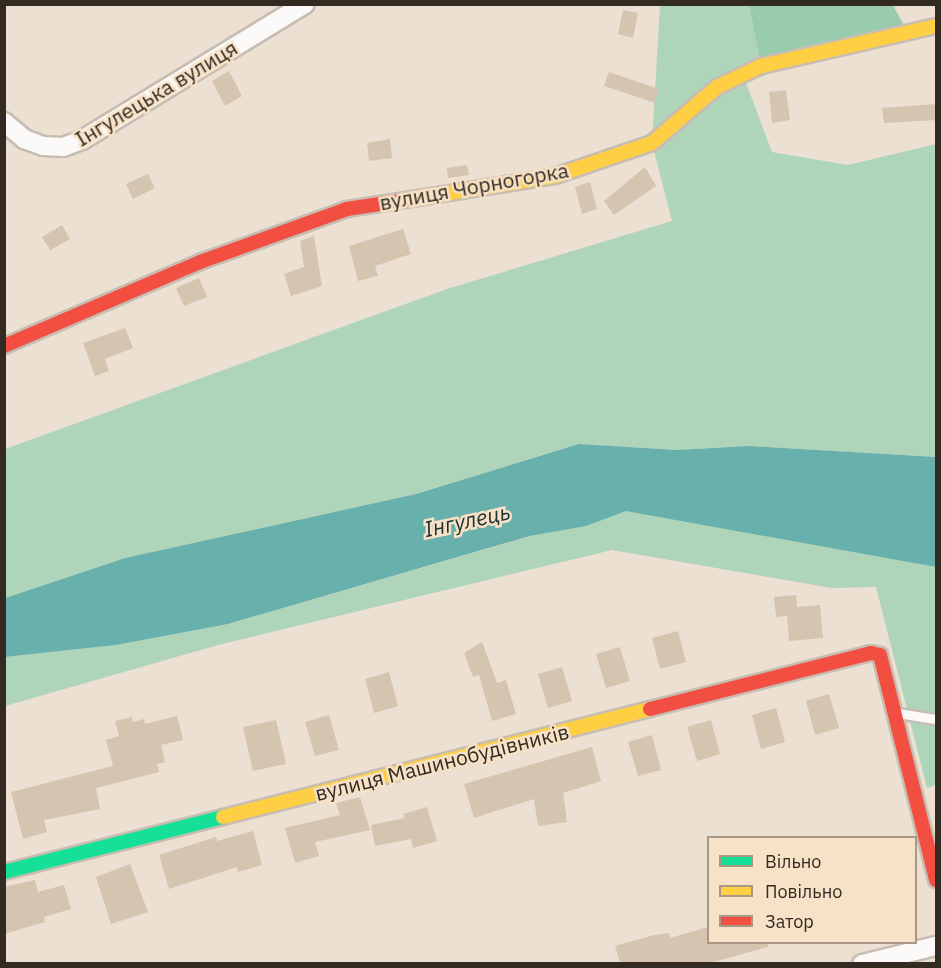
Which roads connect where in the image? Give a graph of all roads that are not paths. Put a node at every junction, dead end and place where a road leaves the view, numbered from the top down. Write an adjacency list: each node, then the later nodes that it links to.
1 (299, 6): 3 (street, Інгулецька вулиця)
2 (936, 26): 4 (street, вулиця Чорногорка)
3 (4, 122)
4 (4, 346)
5 (895, 713): 6 (lane); 7 (street, вулиця Машинобудівників); 8 (street)
6 (936, 719)
7 (4, 872)
8 (936, 880)
9 (936, 946): 10 (street)
10 (861, 963)

